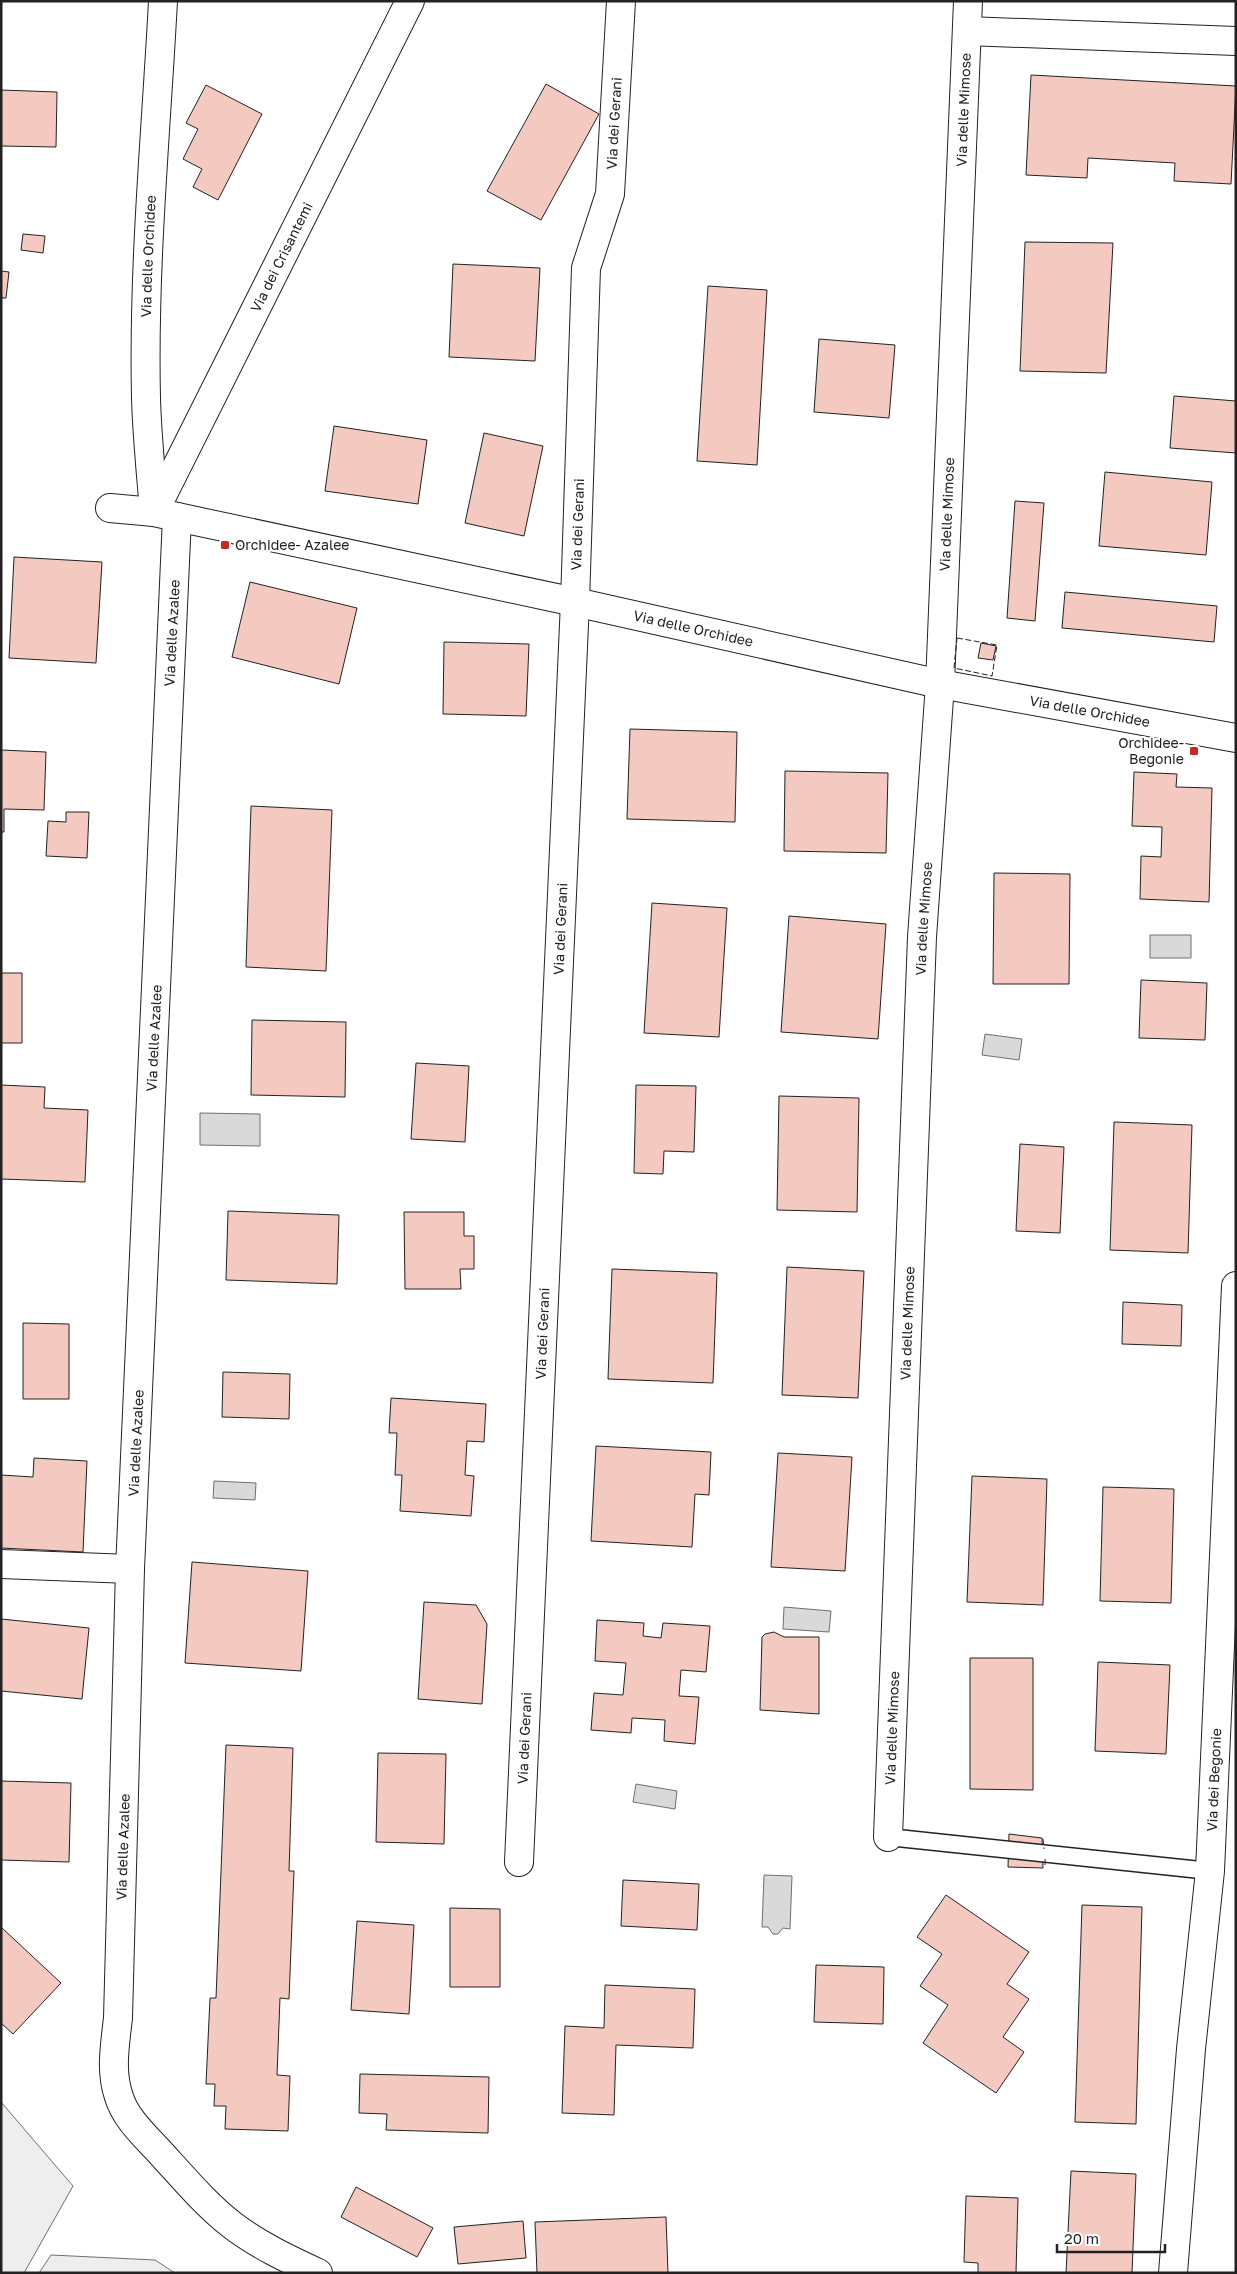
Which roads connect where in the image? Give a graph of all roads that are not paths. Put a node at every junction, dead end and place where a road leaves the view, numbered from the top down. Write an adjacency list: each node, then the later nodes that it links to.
1 (163, 1): 8 (street, Via delle Orchidee)
2 (410, 1): 8 (street, Via dei Crisantemi)
3 (621, 1): 9 (street, Via dei Gerani)
4 (968, 1): 5 (street, Via delle Mimose)
5 (967, 31): 6 (street); 10 (street, Via delle Mimose)
6 (1236, 41)
7 (110, 508): 8 (street, Via delle Orchidee)
8 (165, 515): 9 (street, Via delle Orchidee); 14 (street, Via delle Azalee)
9 (575, 602): 10 (street, Via delle Orchidee); 16 (street, Via dei Gerani)
10 (940, 684): 11 (street, Via delle Orchidee); 15 (street, Via delle Mimose)
11 (1236, 738)
12 (1236, 1286): 17 (street, Via dei Begonie)
13 (1, 1564): 14 (street)
14 (130, 1570): 18 (street, Via delle Azalee)
15 (888, 1837): 17 (lane)
16 (519, 1862)
17 (1210, 1871): 19 (street, Via dei Begonie)
18 (318, 2273)
19 (1173, 2273)

